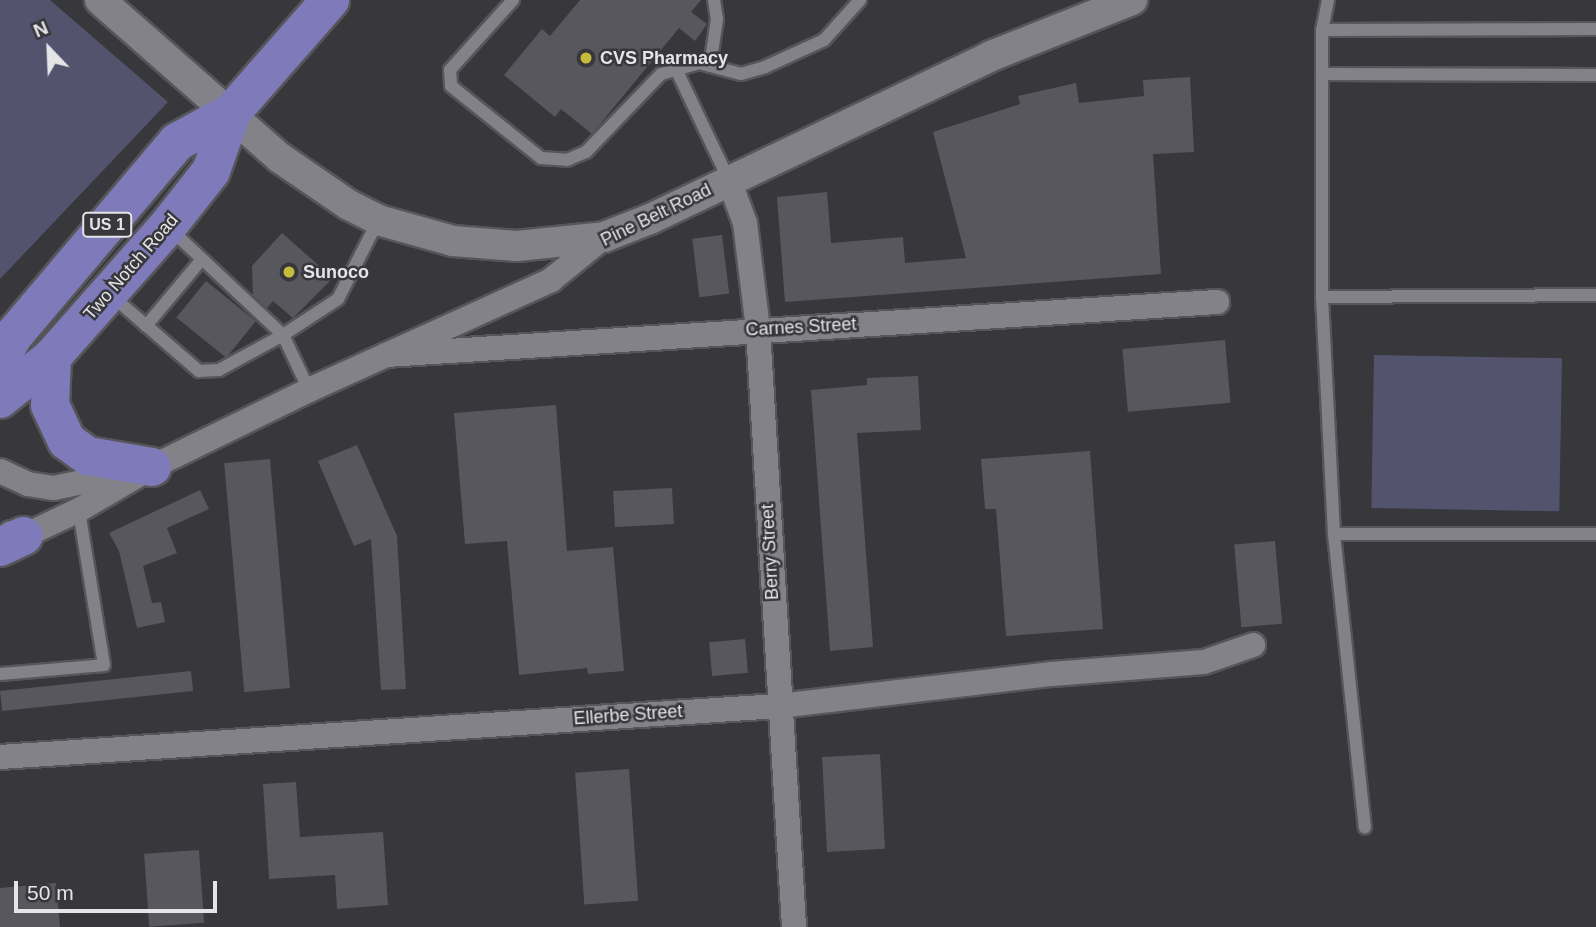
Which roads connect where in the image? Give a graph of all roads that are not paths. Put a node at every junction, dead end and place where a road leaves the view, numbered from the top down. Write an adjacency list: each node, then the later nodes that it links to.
1 (100, 0): 14 (street)
2 (331, 0): 14 (main road, Two Notch Road / US 1)
3 (513, 0): 11 (lane)
4 (714, 0): 10 (lane)
5 (860, 0): 10 (lane)
6 (1328, 0): 9 (lane)
7 (1127, 1): 15 (street, Pine Belt Road)
8 (1596, 29): 9 (lane)
9 (1322, 30): 12 (lane)
10 (710, 66): 11 (lane)
11 (675, 67): 15 (lane)
12 (1322, 74): 13 (lane); 22 (lane)
13 (1596, 75)
14 (232, 112): 16 (street); 17 (main road, Two Notch Road / US 1); 29 (main road, Two Notch Road / US 1)
15 (729, 180): 18 (street, Pine Belt Road); 25 (street, Berry Street)
16 (378, 220): 18 (street); 26 (lane)
17 (167, 227): 19 (lane); 20 (main road, Two Notch Road / US 1)
18 (604, 237): 27 (street, Pine Belt Road)
19 (202, 259): 24 (lane); 26 (lane)
20 (109, 294): 24 (lane); 28 (main road, Two Notch Road / US 1)
21 (1596, 295): 22 (lane)
22 (1322, 297): 35 (lane)
23 (1217, 302): 25 (street, Carnes Street)
24 (146, 326): 26 (lane)
25 (758, 329): 27 (street, Carnes Street); 40 (street, Berry Street)
26 (283, 335): 30 (lane)
27 (386, 355): 30 (street, Pine Belt Road)
28 (52, 357): 31 (main road, Two Notch Road / US 1); 32 (main road)
29 (0, 359)
30 (309, 390): 32 (street, Pine Belt Road)
31 (0, 399)
32 (152, 467): 33 (street, Pine Belt Road); 34 (street, Pine Belt Road)
33 (0, 471)
34 (79, 510): 37 (street, Pine Belt Road); 39 (lane)
35 (1334, 534): 36 (lane); 42 (lane)
36 (1596, 534)
37 (8, 538)
38 (1253, 645): 40 (street, Ellerbe Street)
39 (0, 674)
40 (779, 706): 41 (street, Ellerbe Street); 43 (street, Berry Street)
41 (0, 757)
42 (1365, 827)
43 (794, 927)

